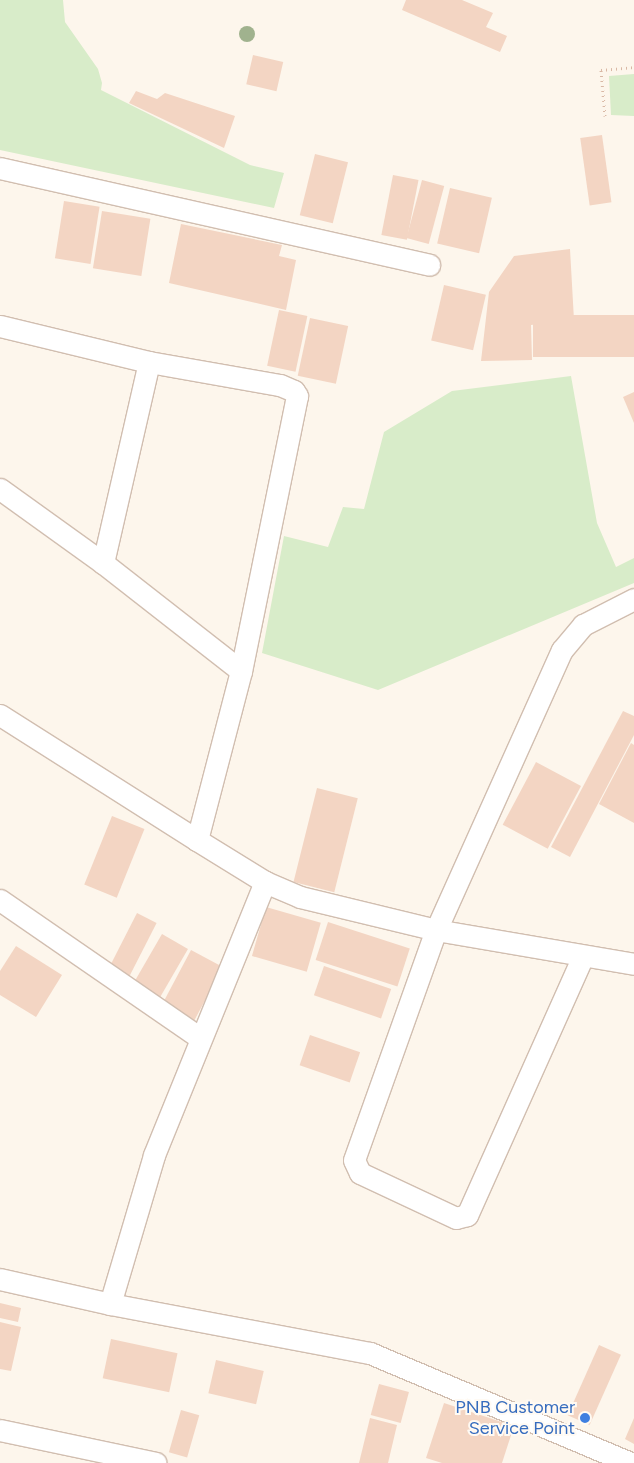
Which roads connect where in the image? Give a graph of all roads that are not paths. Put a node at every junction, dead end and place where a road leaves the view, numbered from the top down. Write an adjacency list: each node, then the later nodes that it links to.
1 (0, 168): 2 (street)
2 (429, 266)
3 (0, 326): 4 (street)
4 (149, 362): 6 (street); 8 (street)
5 (0, 489): 6 (street)
6 (103, 563): 8 (street)
7 (634, 599): 13 (street)
8 (241, 672): 10 (street)
9 (0, 715): 10 (street)
10 (197, 840): 11 (street)
11 (266, 882): 13 (street); 16 (street)
12 (0, 900): 16 (street)
13 (436, 930): 14 (street); 14 (street)
14 (583, 956): 15 (street)
15 (634, 964)
16 (200, 1038): 18 (street)
17 (0, 1279): 18 (street)
18 (110, 1304): 21 (street)
19 (0, 1430): 20 (street)
20 (156, 1463)
21 (631, 1463)

